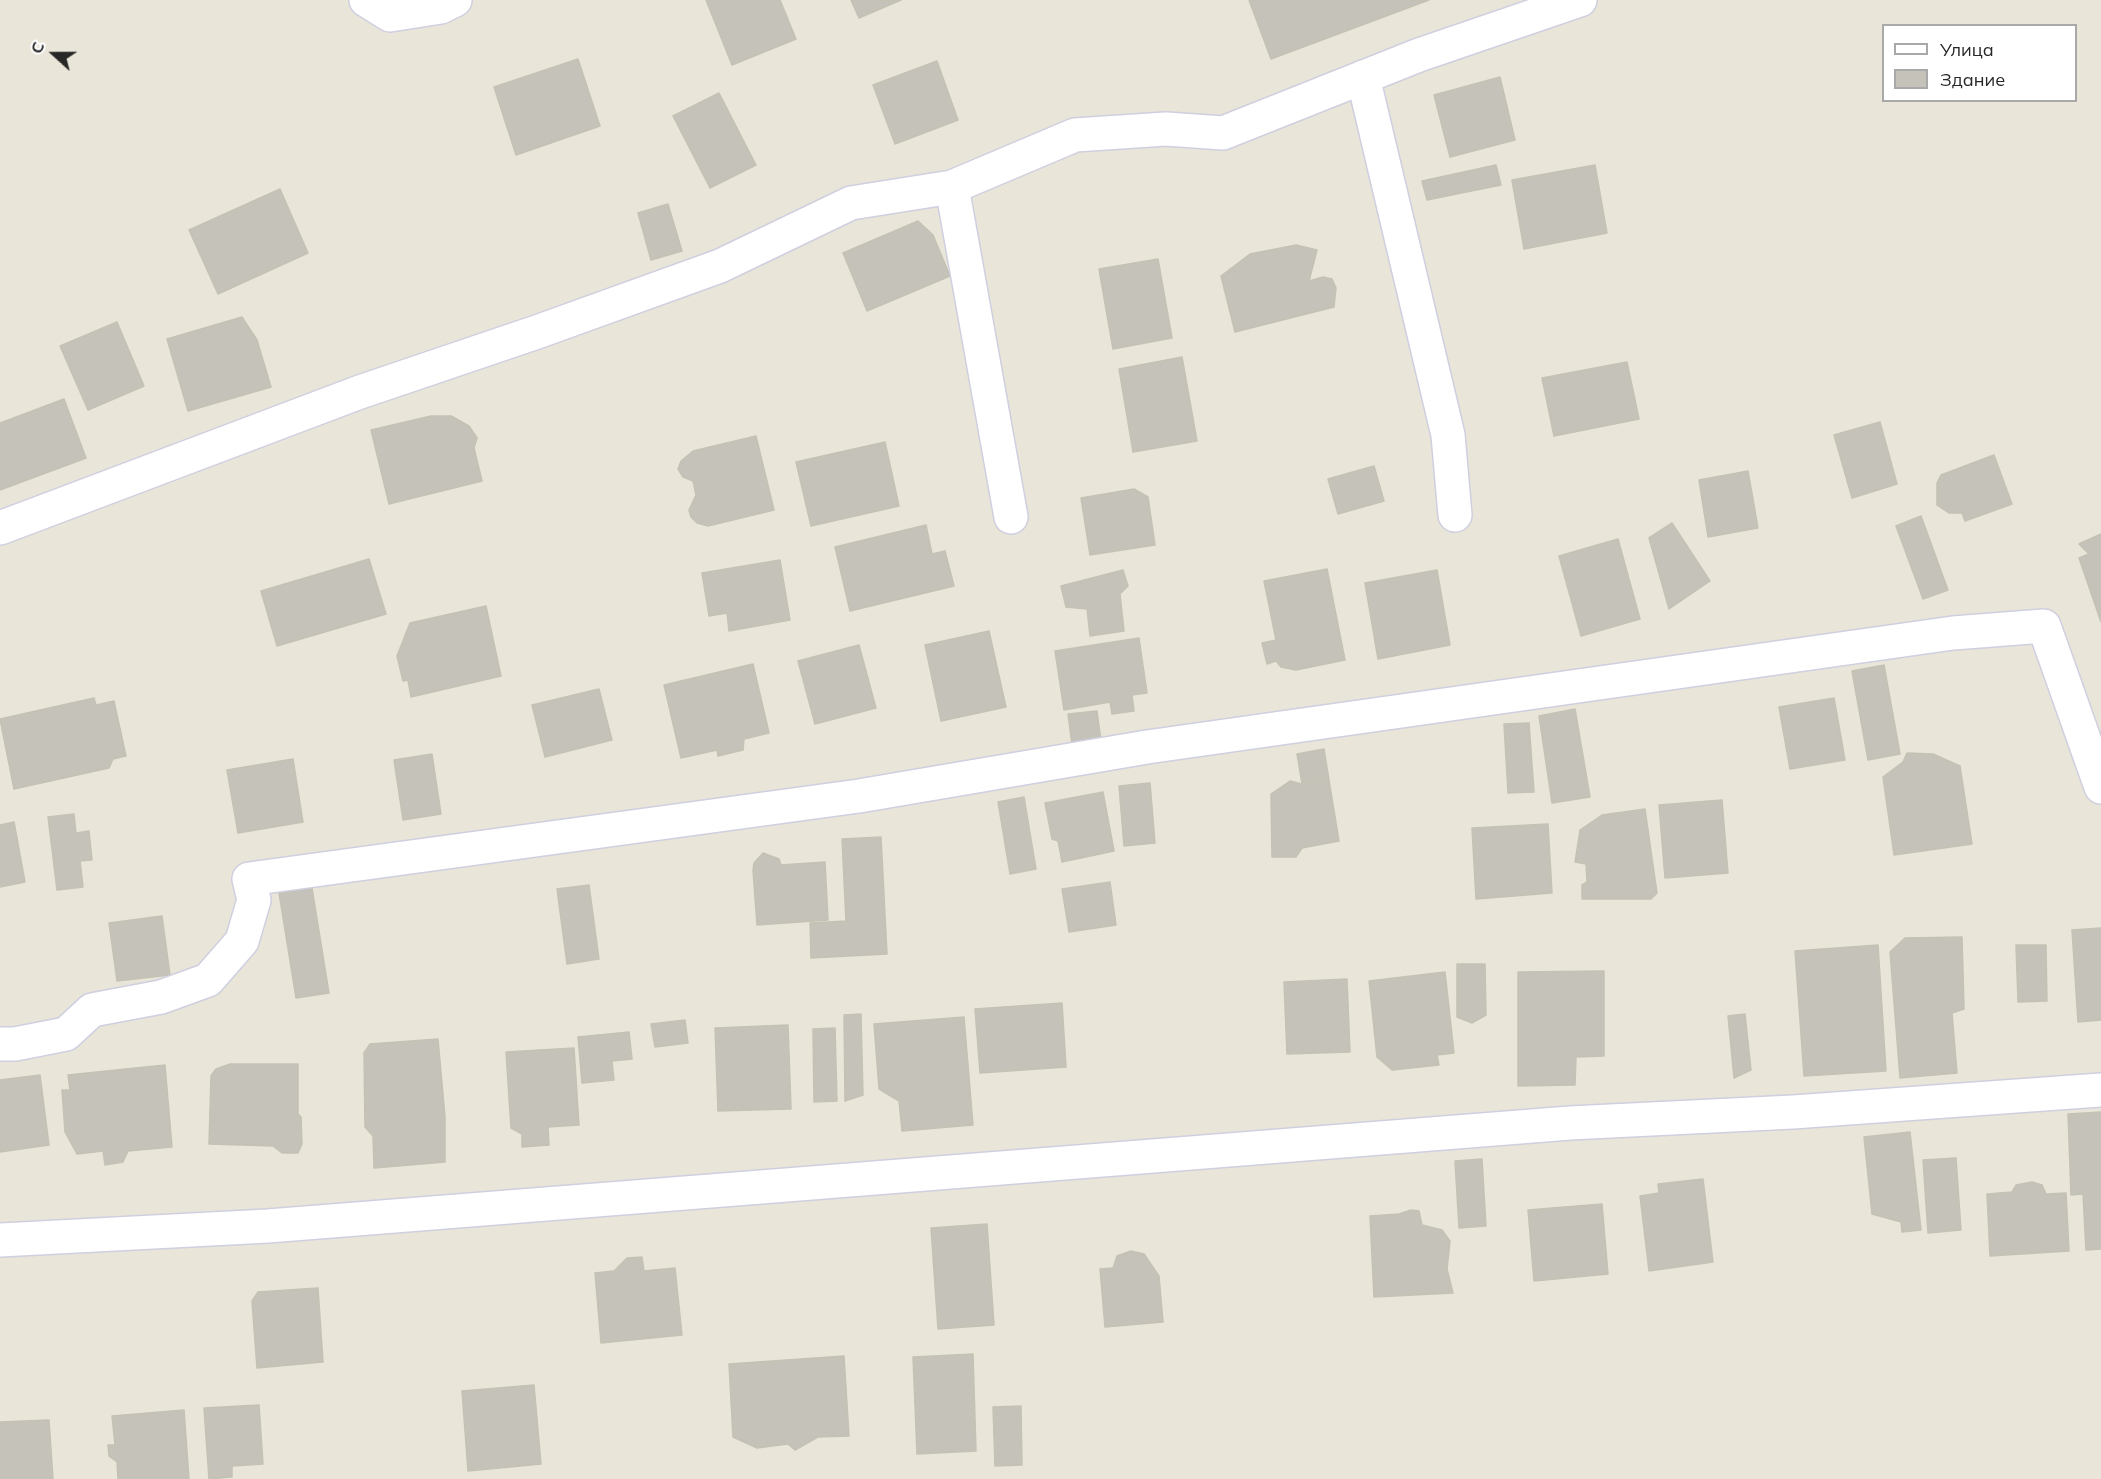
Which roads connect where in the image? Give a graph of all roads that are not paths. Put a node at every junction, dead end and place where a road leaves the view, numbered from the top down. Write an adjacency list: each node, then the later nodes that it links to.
1 (366, 0): 2 (street)
2 (455, 0)
3 (1580, 0): 4 (street)
4 (1363, 77): 5 (street); 6 (street)
5 (952, 187): 7 (street); 8 (street)
6 (1455, 515)
7 (1011, 517)
8 (0, 528)
9 (2101, 787): 10 (street)
10 (0, 1044)
11 (2101, 1090): 12 (street)
12 (0, 1240)

